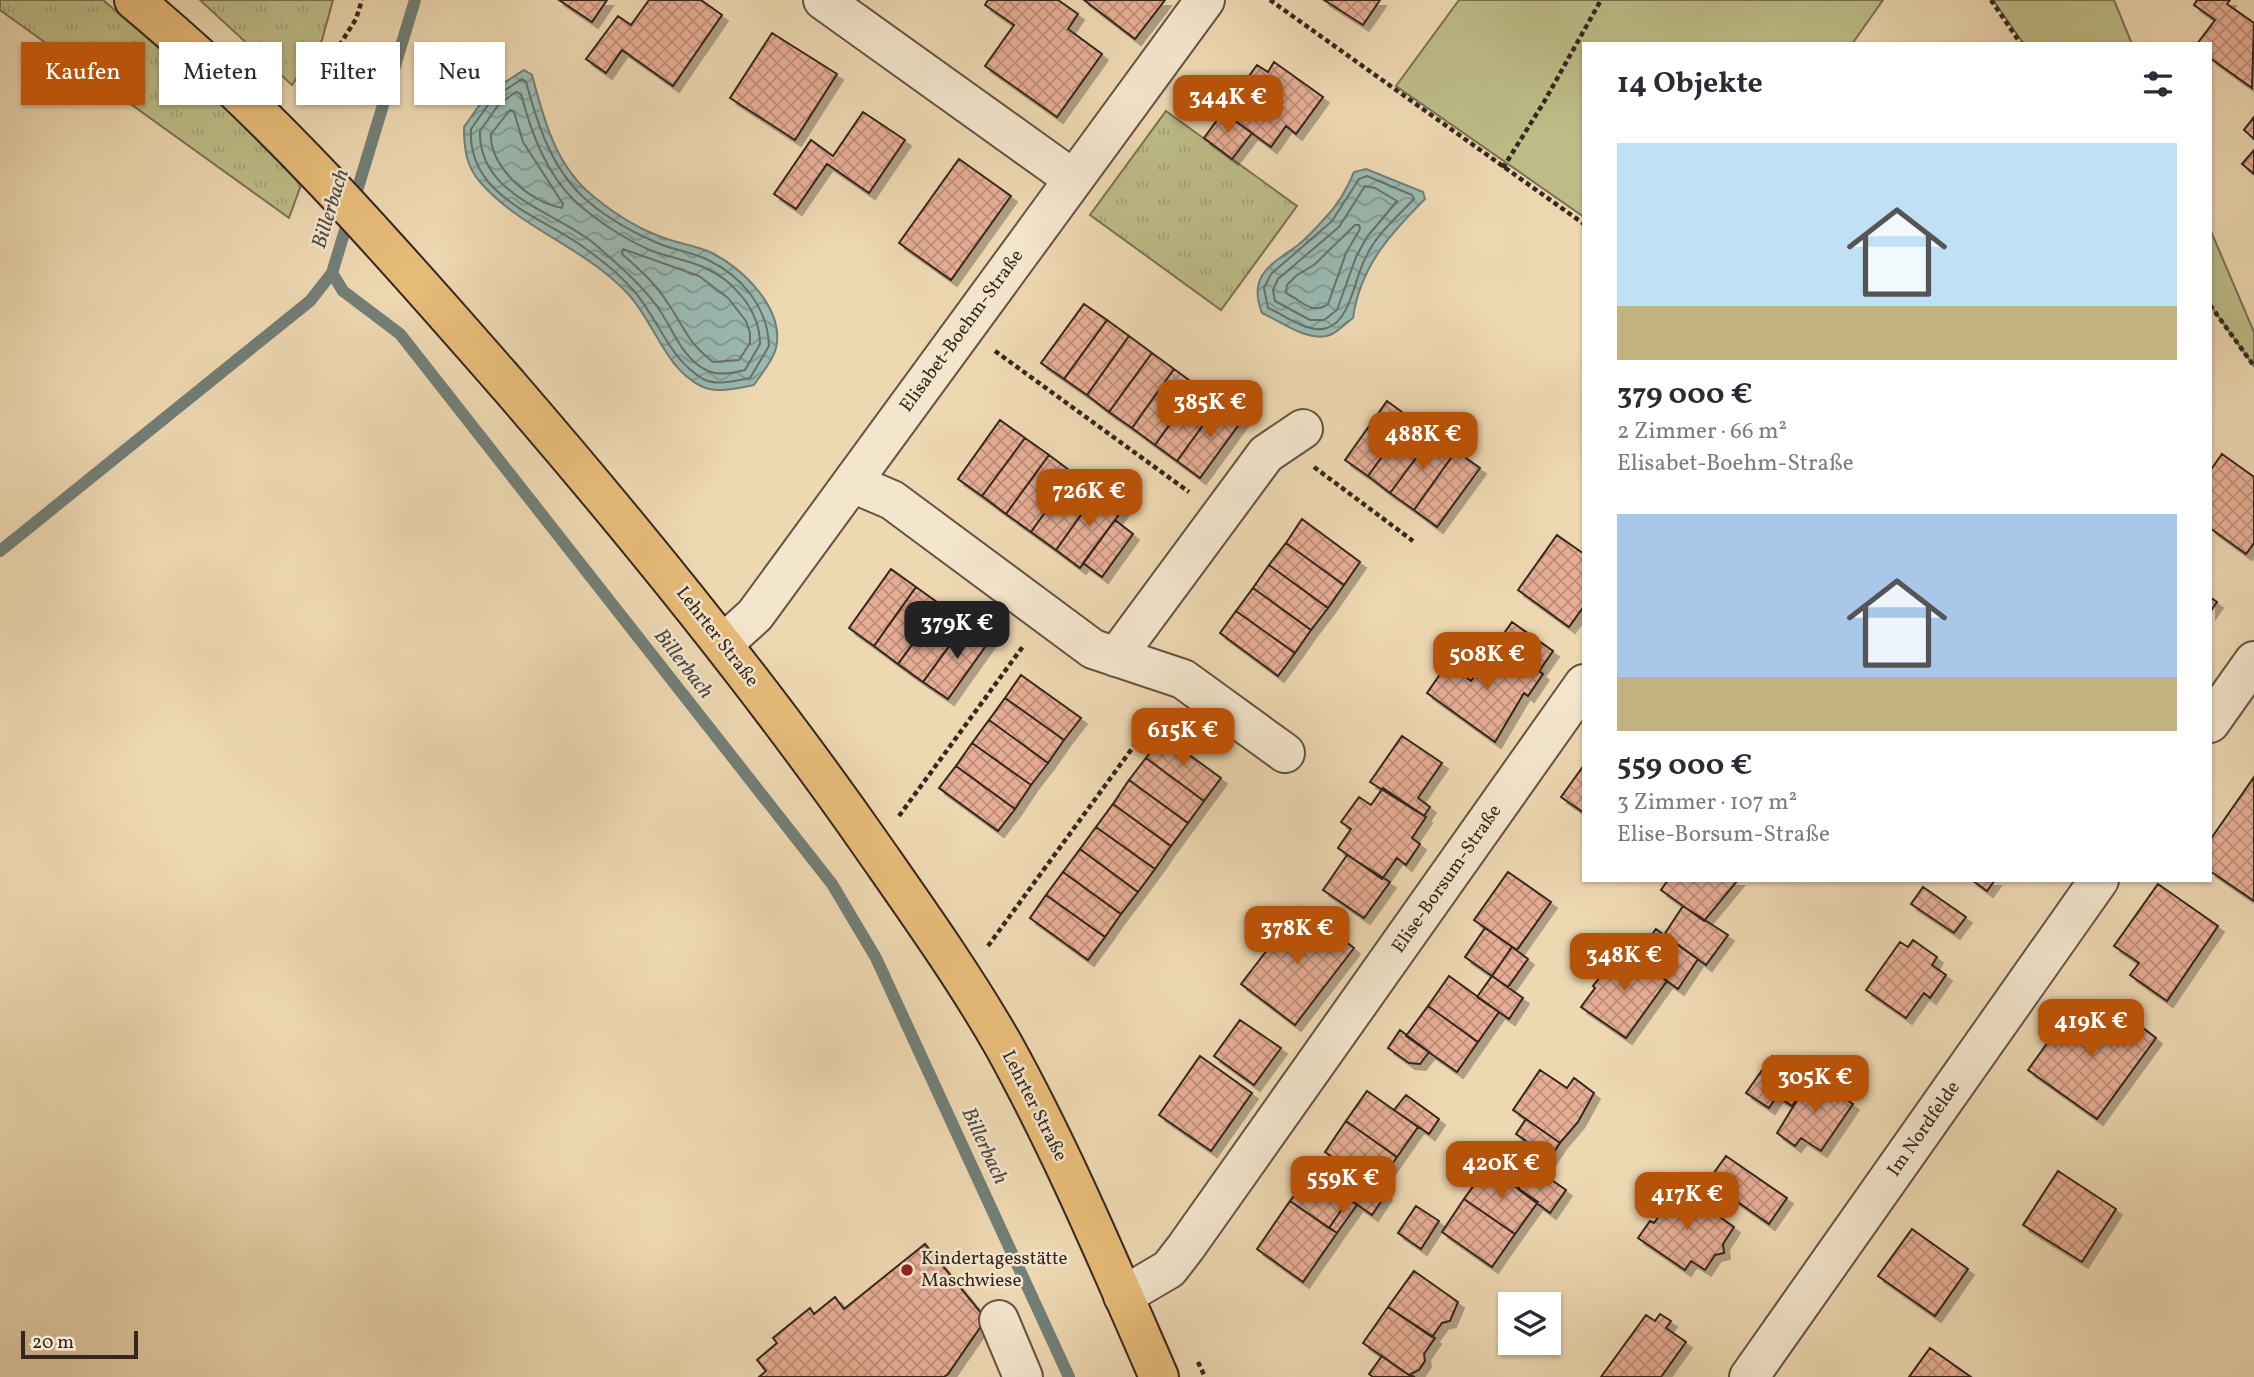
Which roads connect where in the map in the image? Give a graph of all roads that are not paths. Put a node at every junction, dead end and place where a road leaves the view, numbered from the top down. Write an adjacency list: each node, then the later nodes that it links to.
1 (134, 0): 7 (main road, Lehrter Straße)
2 (823, 0): 4 (street)
3 (1205, 0): 4 (street, Elisabet-Boehm-Straße)
4 (1073, 179): 6 (street, Elisabet-Boehm-Straße)
5 (1292, 436): 8 (street)
6 (852, 483): 7 (street, Elisabet-Boehm-Straße); 8 (street)
7 (723, 644): 14 (main road, Lehrter Straße)
8 (1116, 657): 12 (street)
9 (2254, 662): 11 (street)
10 (1582, 687): 14 (street, Elise-Borsum-Straße)
11 (2212, 720)
12 (1285, 753)
13 (2098, 882): 18 (street, Im Nordfelde)
14 (1123, 1296): 17 (main road, Lehrter Straße)
15 (999, 1320): 16 (street)
16 (1023, 1377)
17 (1159, 1377)
18 (1749, 1377)

